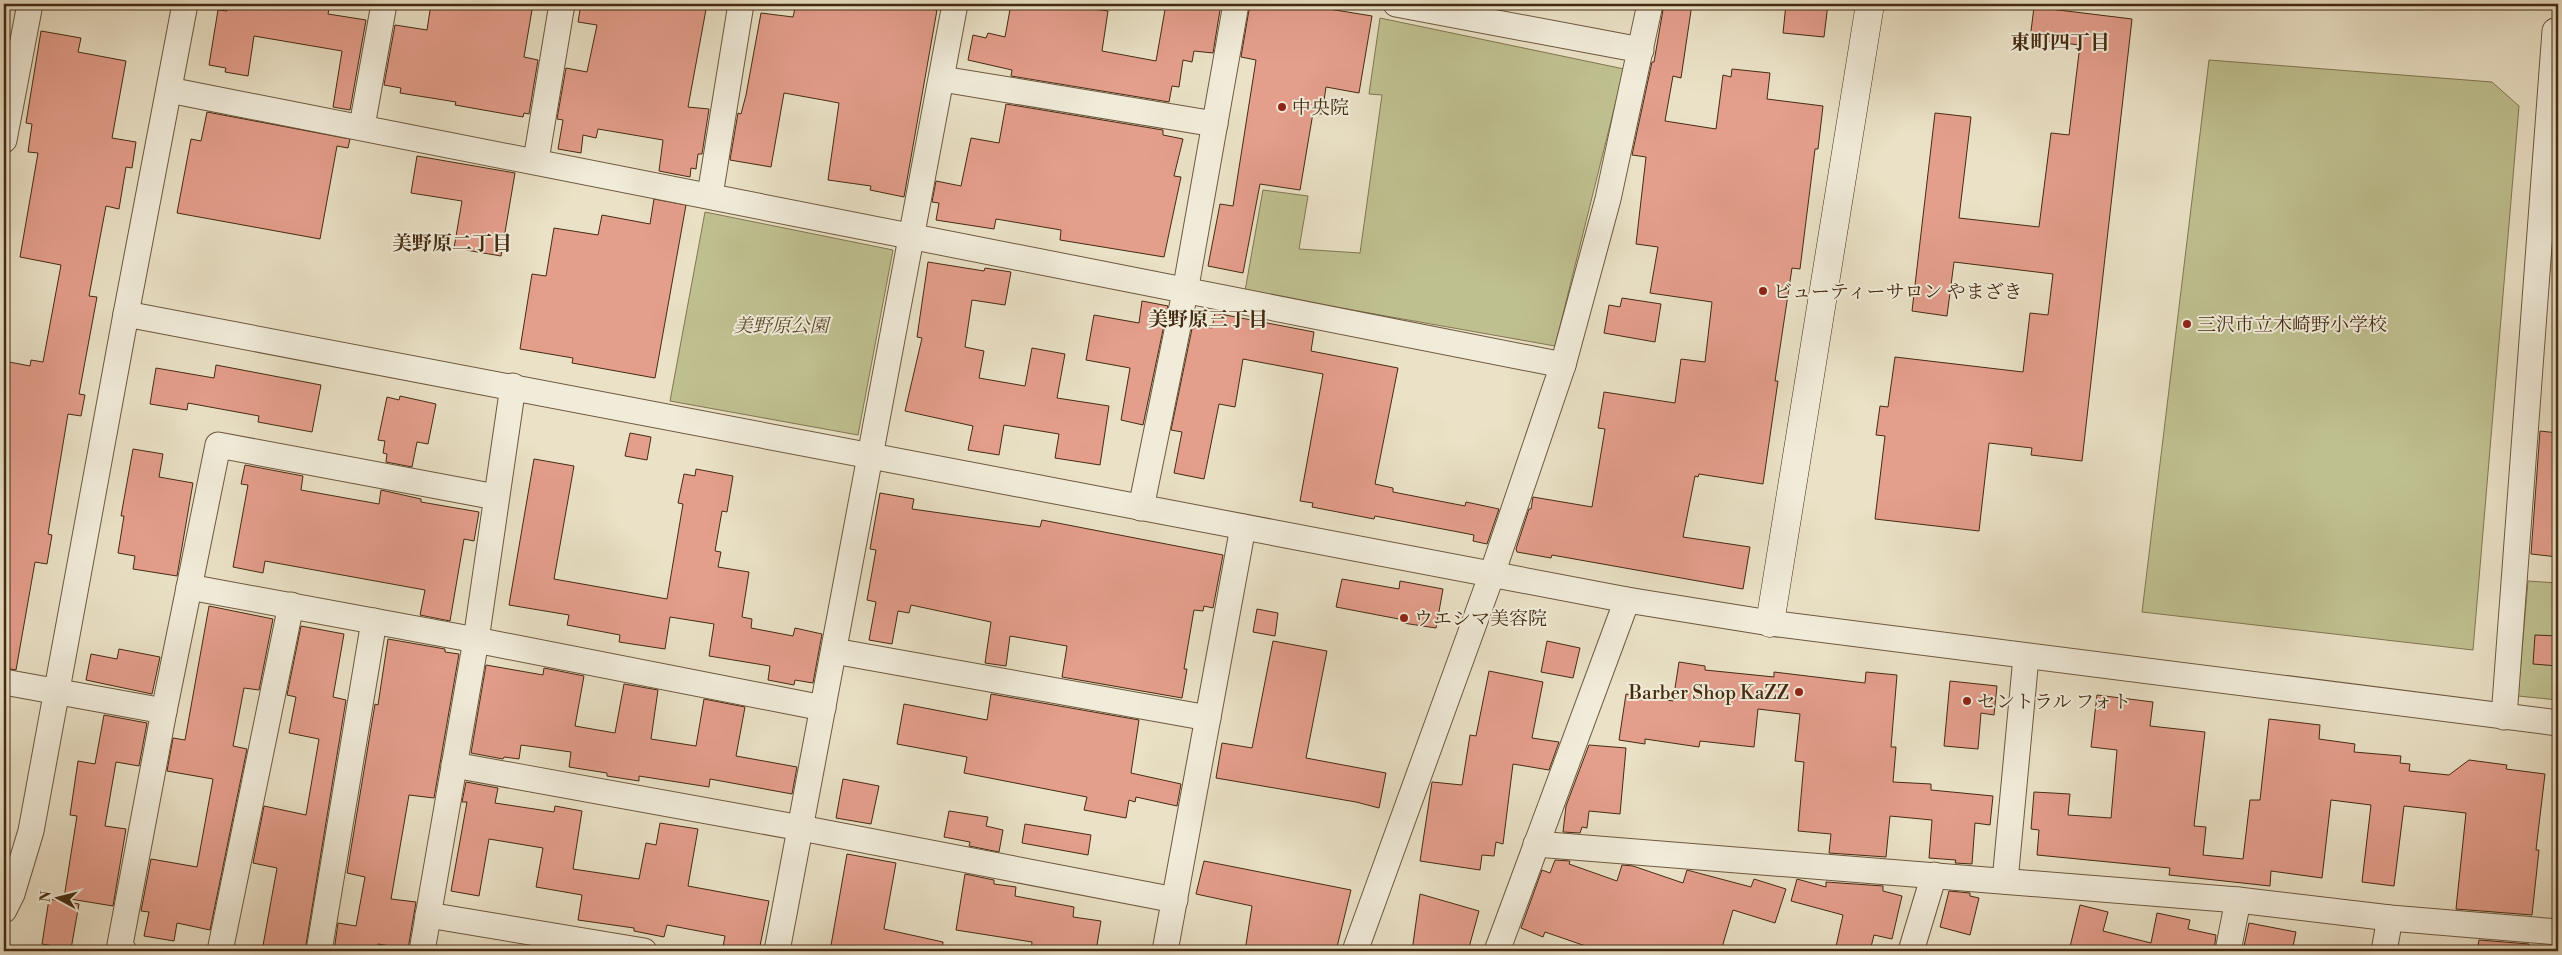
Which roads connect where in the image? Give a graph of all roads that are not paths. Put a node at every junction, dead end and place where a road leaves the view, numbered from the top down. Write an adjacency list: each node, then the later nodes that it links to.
1 (30, 4): 17 (street)
2 (185, 4): 14 (street)
3 (384, 4): 16 (street)
4 (562, 4): 18 (street)
5 (741, 4): 19 (street)
6 (955, 4): 13 (street)
7 (1236, 4): 15 (street)
8 (1396, 4): 12 (street)
9 (1650, 4): 12 (street)
10 (1870, 4): 34 (street)
11 (2555, 32): 42 (street)
12 (1641, 50): 23 (street)
13 (942, 79): 15 (street); 20 (street)
14 (169, 90): 16 (street); 22 (street)
15 (1215, 124): 21 (street)
16 (362, 126): 18 (street)
17 (4, 140)
18 (536, 160): 19 (street)
19 (710, 195): 20 (street)
20 (913, 236): 21 (street); 25 (street)
21 (1185, 292): 23 (street); 27 (street)
22 (126, 314): 24 (street); 39 (street)
23 (1563, 365): 29 (street)
24 (513, 386): 25 (street); 26 (street)
25 (871, 454): 27 (street); 36 (street)
26 (496, 497): 30 (street); 35 (street)
27 (1141, 508): 28 (street)
28 (1243, 527): 29 (street); 43 (street)
29 (1492, 574): 31 (street); 63 (street)
30 (188, 588): 32 (street); 41 (street)
31 (1627, 600): 34 (street); 47 (street)
32 (291, 605): 33 (street); 57 (street)
33 (374, 621): 35 (street); 58 (street)
34 (1770, 623): 37 (street)
35 (476, 640): 40 (street); 45 (street)
36 (834, 651): 40 (street); 43 (street)
37 (2026, 657): 42 (street); 49 (street)
38 (4, 682): 39 (street)
39 (56, 692): 41 (street); 52 (street)
40 (823, 708): 46 (street)
41 (164, 711): 56 (street)
42 (2504, 717): 44 (street)
43 (1208, 718): 50 (street)
44 (2558, 724)
45 (454, 765): 46 (street); 53 (street)
46 (801, 828): 50 (street); 61 (street)
47 (1536, 844): 48 (street); 64 (street)
48 (1934, 875): 49 (street); 65 (street)
49 (2005, 880): 51 (street)
50 (1175, 900): 62 (street)
51 (2238, 900): 54 (street); 66 (street)
52 (4, 910)
53 (428, 915): 59 (street); 60 (street)
54 (2390, 918): 55 (street); 67 (street)
55 (2557, 935)
56 (124, 951)
57 (220, 951)
58 (319, 951)
59 (422, 951)
60 (644, 951)
61 (777, 951)
62 (1165, 951)
63 (1355, 951)
64 (1496, 951)
65 (1911, 951)
66 (2228, 951)
67 (2384, 951)

